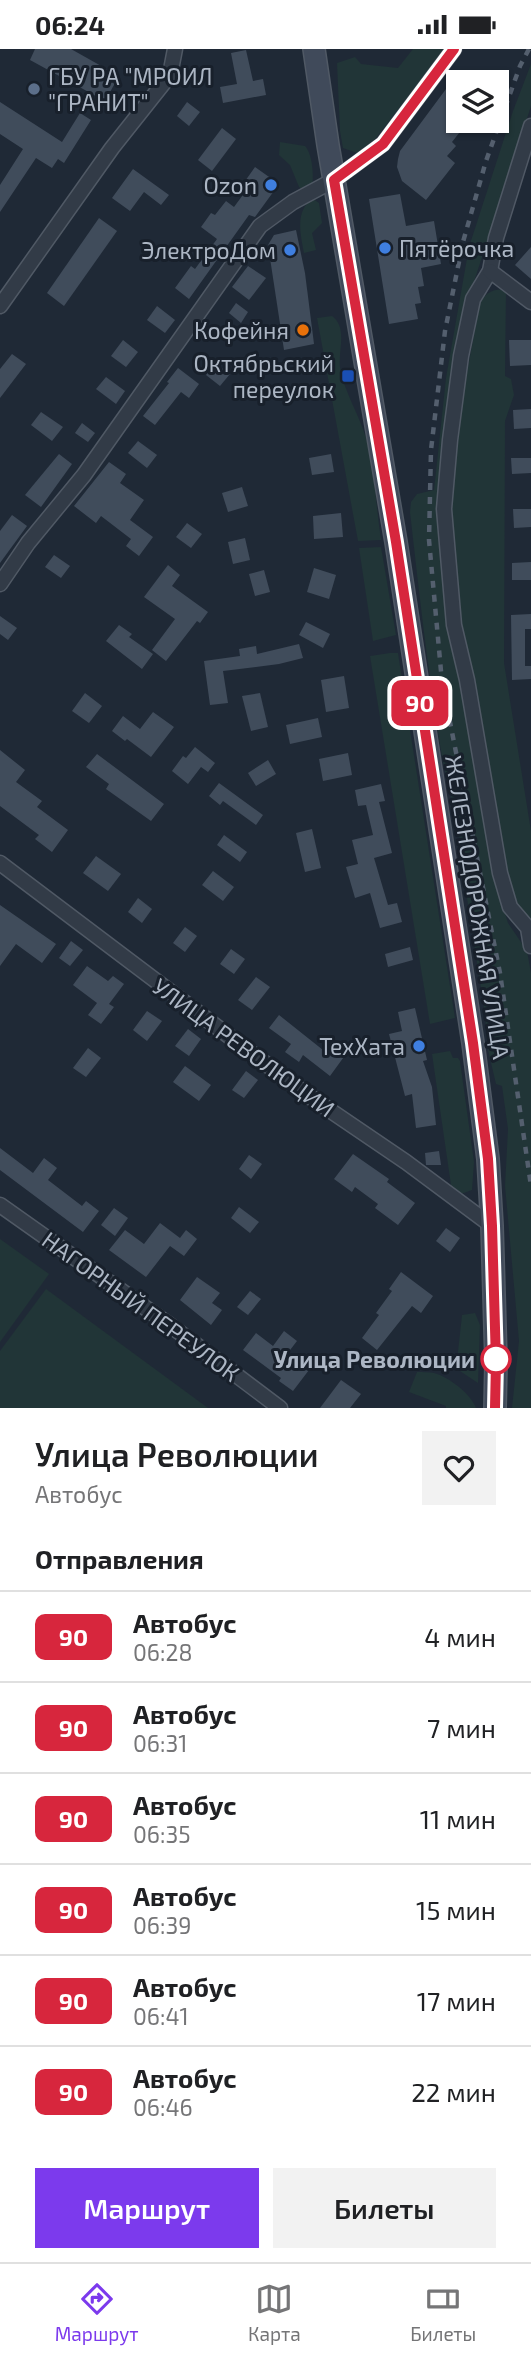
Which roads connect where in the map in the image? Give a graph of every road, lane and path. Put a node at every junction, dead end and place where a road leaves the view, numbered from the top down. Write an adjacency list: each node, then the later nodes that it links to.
1 (175, 49): 8 (street)
2 (314, 49): 5 (main road, ЖЕЛЕЗНОДОРОЖНАЯ УЛИЦА)
3 (454, 49): 5 (street)
4 (531, 126): 6 (street, ЖЕЛЕЗНОДОРОЖНАЯ УЛИЦА)
5 (334, 180): 9 (street); 14 (main road, ЖЕЛЕЗНОДОРОЖНАЯ УЛИЦА)
6 (490, 271): 7 (street); 11 (street, ЖЕЛЕЗНОДОРОЖНАЯ УЛИЦА)
7 (531, 302)
8 (0, 306)
9 (0, 584)
10 (0, 863): 14 (street, УЛИЦА РЕВОЛЮЦИИ)
11 (530, 928): 12 (street, ЖЕЛЕЗНОДОРОЖНАЯ УЛИЦА)
12 (531, 946)
13 (0, 1205): 15 (street, НАГОРНЫЙ ПЕРЕУЛОК)
14 (492, 1226): 16 (main road, ЖЕЛЕЗНОДОРОЖНАЯ УЛИЦА)
15 (280, 1408)
16 (495, 1408)

